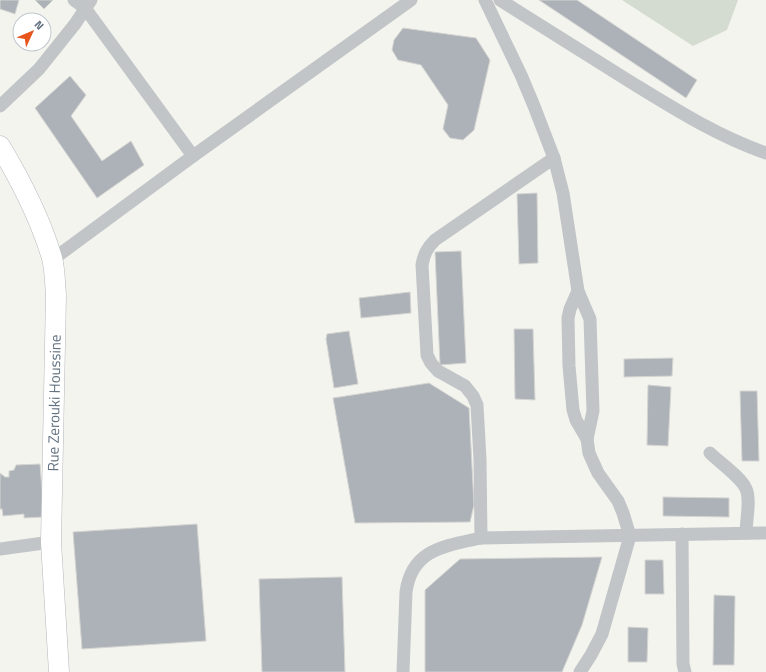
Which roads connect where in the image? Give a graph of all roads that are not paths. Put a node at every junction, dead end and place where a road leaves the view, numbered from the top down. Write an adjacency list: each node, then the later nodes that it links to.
1 (74, 0): 5 (street)
2 (411, 0): 9 (street)
3 (485, 0): 10 (street)
4 (500, 0): 8 (street)
5 (88, 4): 6 (street); 9 (street)
6 (0, 106)
7 (0, 146): 11 (main road, Rue Zerouki Houssine)
8 (766, 153)
9 (193, 156): 11 (street)
10 (554, 158): 12 (street); 19 (street)
11 (52, 260): 20 (main road, Rue Zerouki Houssine)
12 (578, 291): 13 (street); 13 (street)
13 (587, 439): 18 (street)
14 (710, 453): 15 (street)
15 (746, 533): 16 (street); 17 (street)
16 (766, 533)
17 (682, 534): 18 (street); 25 (street)
18 (630, 536): 19 (street); 24 (street)
19 (481, 538): 23 (street)
20 (51, 542): 21 (street); 22 (main road, Rue Zerouki Houssine)
21 (0, 549)
22 (60, 672)
23 (403, 672)
24 (580, 672)
25 (685, 672)

